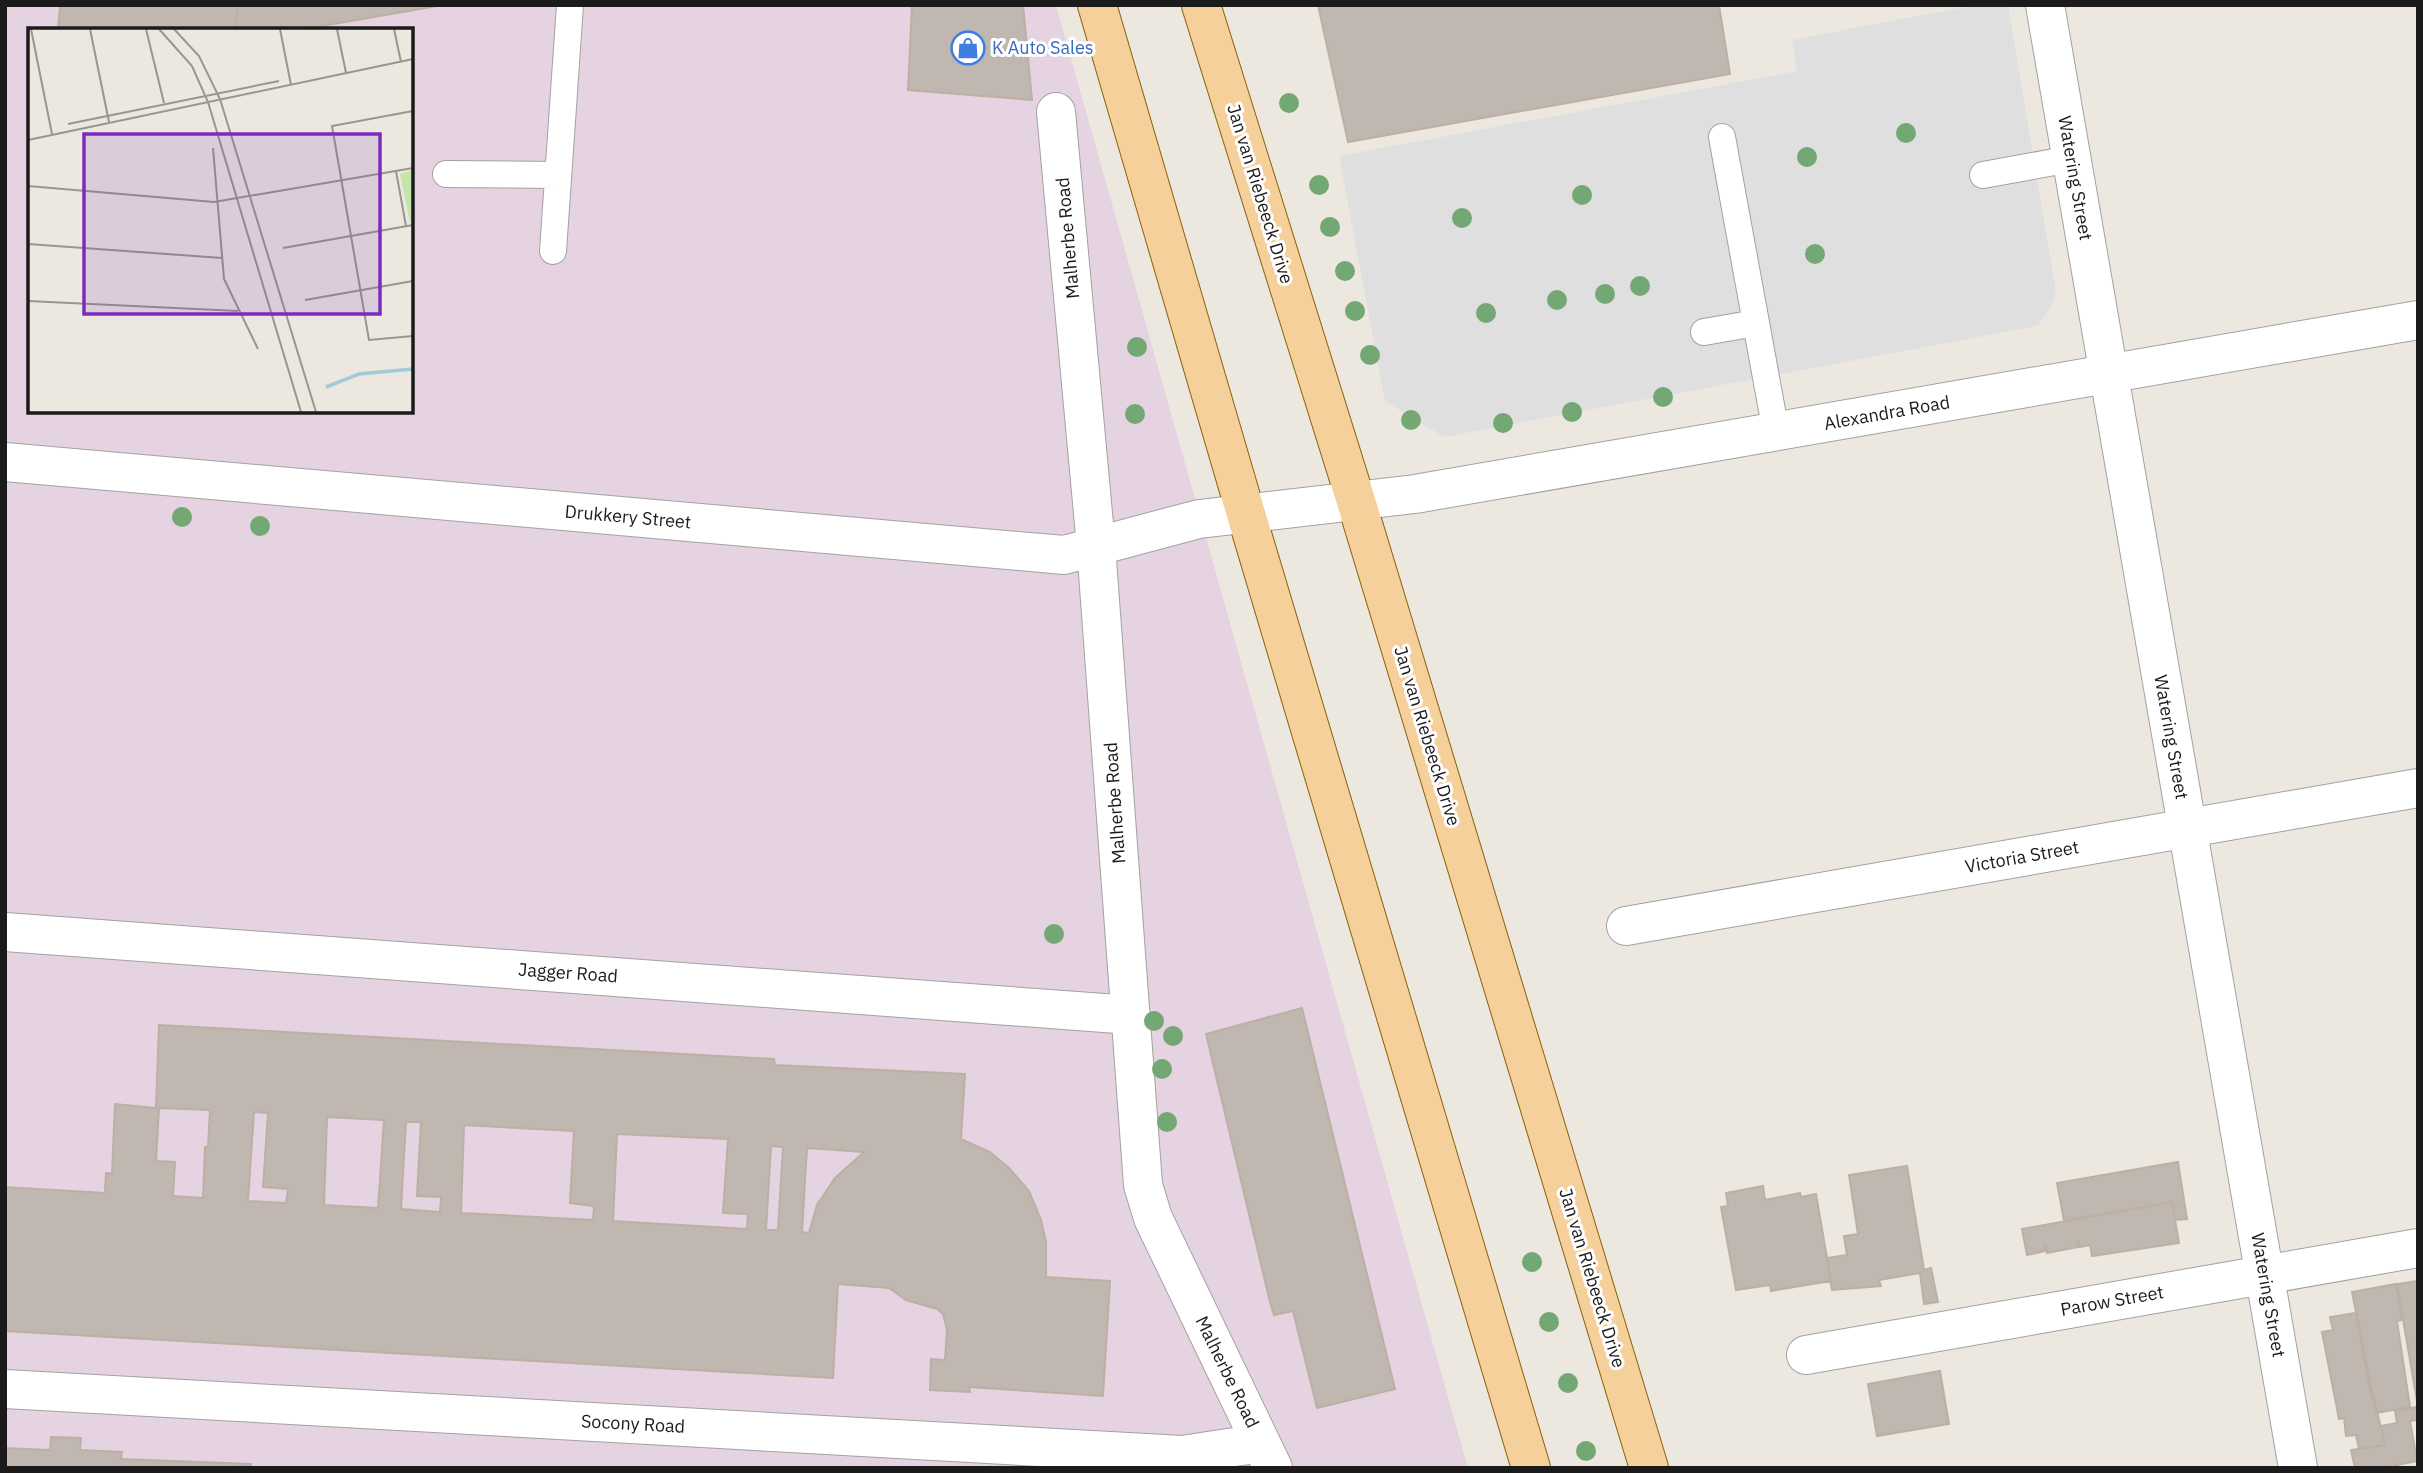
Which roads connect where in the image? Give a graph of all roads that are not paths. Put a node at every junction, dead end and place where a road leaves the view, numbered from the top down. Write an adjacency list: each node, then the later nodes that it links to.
1 (570, 5): 9 (lane)
2 (1097, 5): 19 (main road)
3 (1201, 5): 18 (main road, Jan van Riebeeck Drive)
4 (2045, 5): 7 (street, Watering Street)
5 (1056, 112): 20 (street, Malherbe Road)
6 (1722, 138): 13 (lane)
7 (2071, 159): 10 (lane); 15 (street, Watering Street)
8 (446, 174): 9 (lane)
9 (558, 175): 11 (lane)
10 (1983, 175)
11 (553, 251)
12 (2418, 320): 15 (street, Alexandra Road)
13 (1756, 323): 14 (lane); 16 (lane)
14 (1704, 332)
15 (2109, 374): 16 (street, Alexandra Road); 22 (street, Watering Street)
16 (1776, 432): 18 (street, Alexandra Road)
17 (5, 462): 20 (street, Drukkery Street)
18 (1356, 501): 19 (street, Alexandra Road); 32 (main road, Jan van Riebeeck Drive)
19 (1246, 514): 20 (street, Drukkery Street); 31 (main road)
20 (1096, 547): 25 (street, Malherbe Road)
21 (2418, 788): 22 (street, Victoria Street)
22 (2187, 828): 23 (street, Victoria Street); 27 (street, Watering Street)
23 (1626, 926)
24 (5, 932): 25 (street, Jagger Road)
25 (1130, 1015): 30 (street, Malherbe Road)
26 (2418, 1248): 27 (street, Parow Street)
27 (2265, 1274): 28 (street, Parow Street); 33 (street, Watering Street)
28 (1805, 1355)
29 (5, 1389): 30 (street, Socony Road)
30 (1267, 1455)
31 (1531, 1468)
32 (1649, 1468)
33 (2298, 1468)

